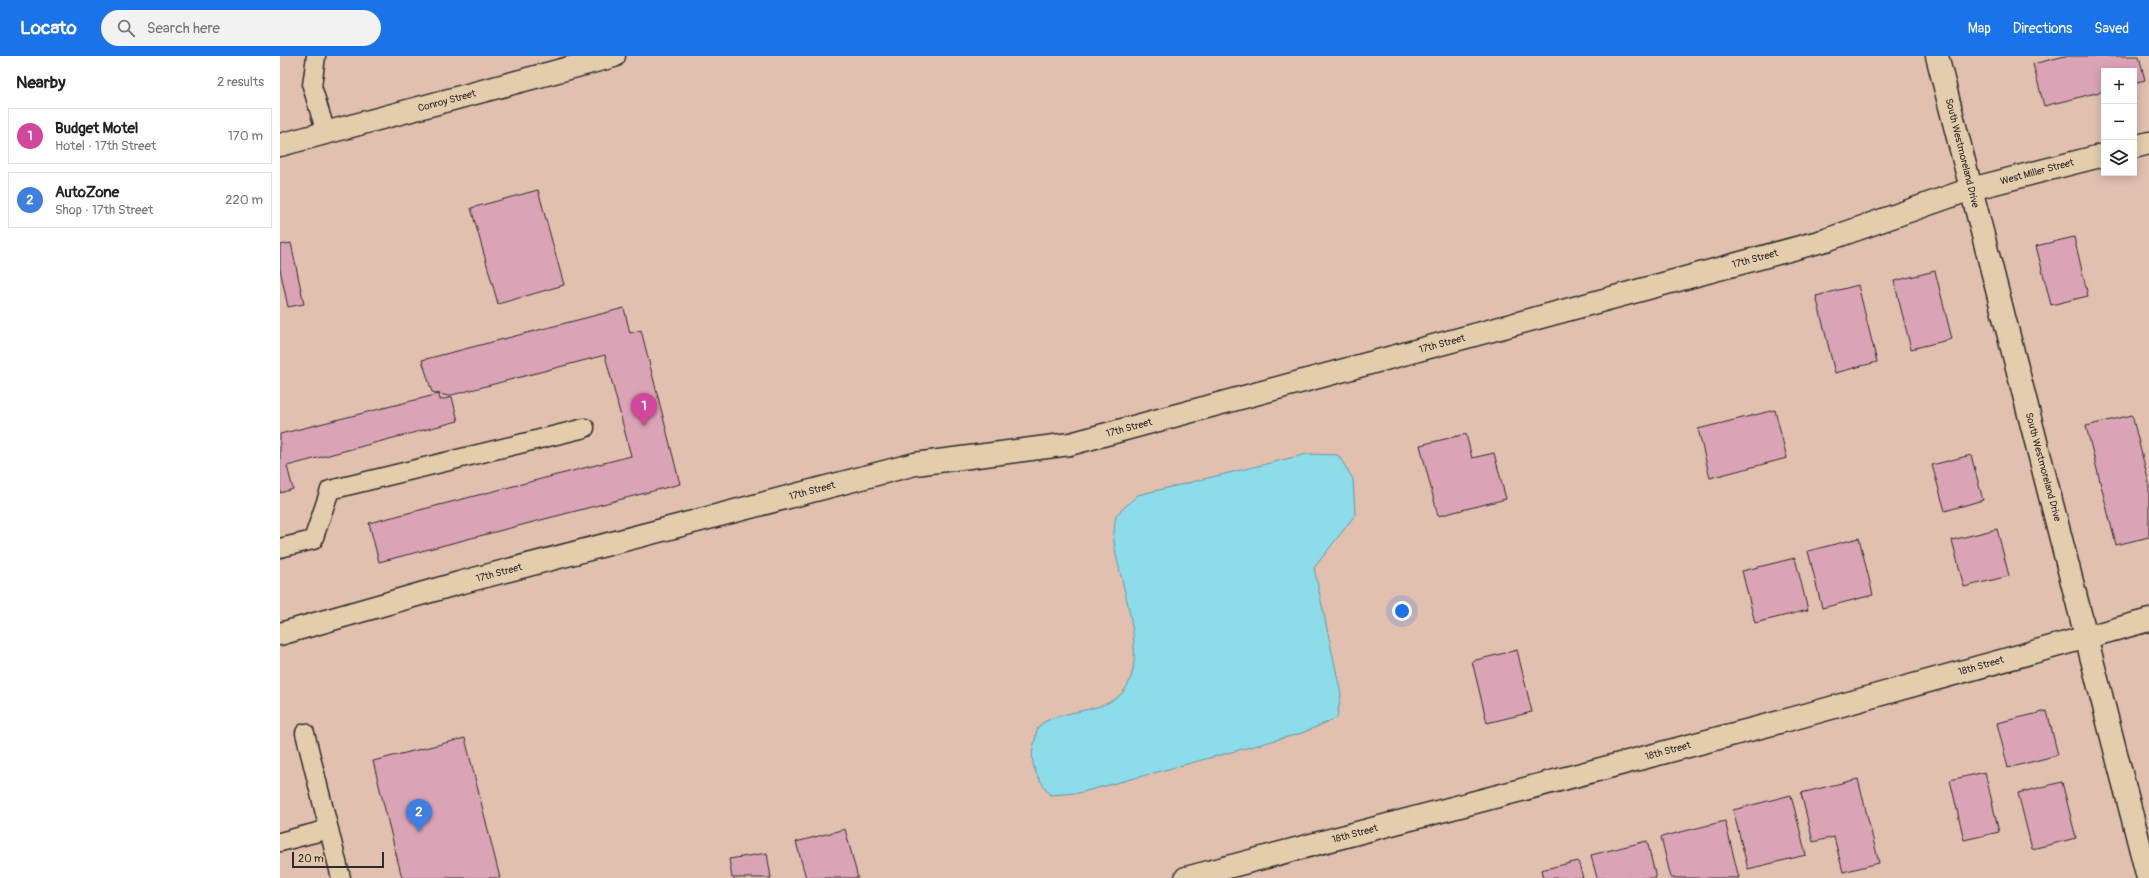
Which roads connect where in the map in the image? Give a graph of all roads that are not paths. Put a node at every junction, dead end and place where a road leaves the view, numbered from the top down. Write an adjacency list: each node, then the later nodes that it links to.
1 (316, 56): 4 (lane)
2 (614, 56): 4 (street, Conroy Street)
3 (1936, 56): 9 (street, South Westmoreland Drive)
4 (326, 133): 6 (street, Conroy Street)
5 (2149, 143): 7 (street)
6 (280, 146)
7 (2137, 146)
8 (2101, 156): 9 (street, West Miller Street)
9 (1971, 189): 13 (street, 17th Street); 14 (street, South Westmoreland Drive)
10 (585, 428): 11 (lane)
11 (280, 548)
12 (2149, 620): 14 (street, 18th Street)
13 (280, 634)
14 (2086, 636): 19 (street, 18th Street); 20 (street, South Westmoreland Drive)
15 (305, 732): 16 (lane)
16 (329, 829): 17 (lane); 18 (lane)
17 (280, 842)
18 (341, 878)
19 (1186, 878)
20 (2148, 878)

